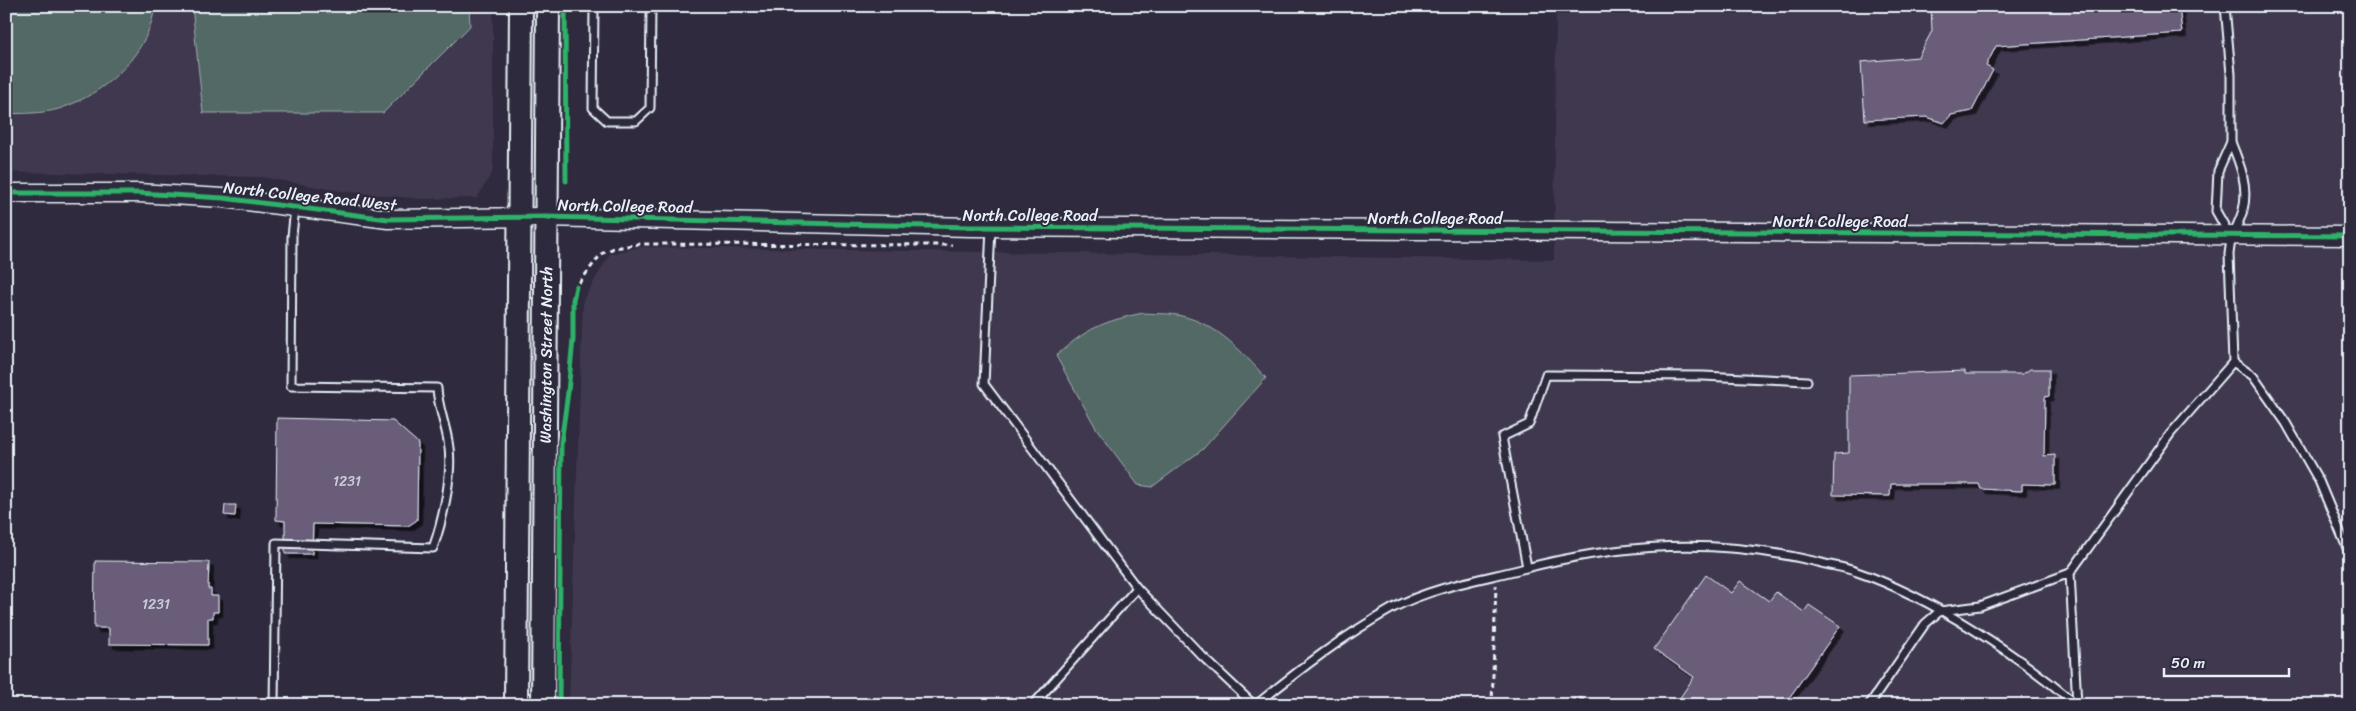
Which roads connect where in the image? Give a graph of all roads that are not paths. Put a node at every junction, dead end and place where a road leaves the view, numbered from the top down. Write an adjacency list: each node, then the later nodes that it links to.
1 (521, 6): 9 (main road, Washington Street North)
2 (548, 6): 10 (main road, Washington Street North)
3 (594, 6): 4 (lane)
4 (651, 6)
5 (2225, 6): 6 (lane)
6 (2231, 142): 13 (lane); 13 (lane)
7 (6, 193): 8 (street, North College Road West)
8 (295, 207): 9 (street, North College Road West); 21 (lane)
9 (520, 217): 10 (street, North College Road); 22 (main road, Washington Street North)
10 (545, 217): 11 (street, North College Road); 23 (main road, Washington Street North)
11 (991, 227): 13 (street, North College Road); 19 (lane)
12 (2350, 236): 13 (street, North College Road)
13 (2230, 237): 14 (lane)
14 (2233, 362): 16 (lane); 18 (lane)
15 (1807, 381): 17 (lane)
16 (2350, 555)
17 (1527, 567): 20 (lane); 25 (lane)
18 (2070, 573): 20 (lane); 27 (lane)
19 (1137, 588): 24 (lane); 25 (lane)
20 (1940, 610): 26 (lane); 27 (lane)
21 (274, 705)
22 (516, 705)
23 (543, 705)
24 (1033, 705)
25 (1255, 705)
26 (1869, 705)
27 (2077, 705)

